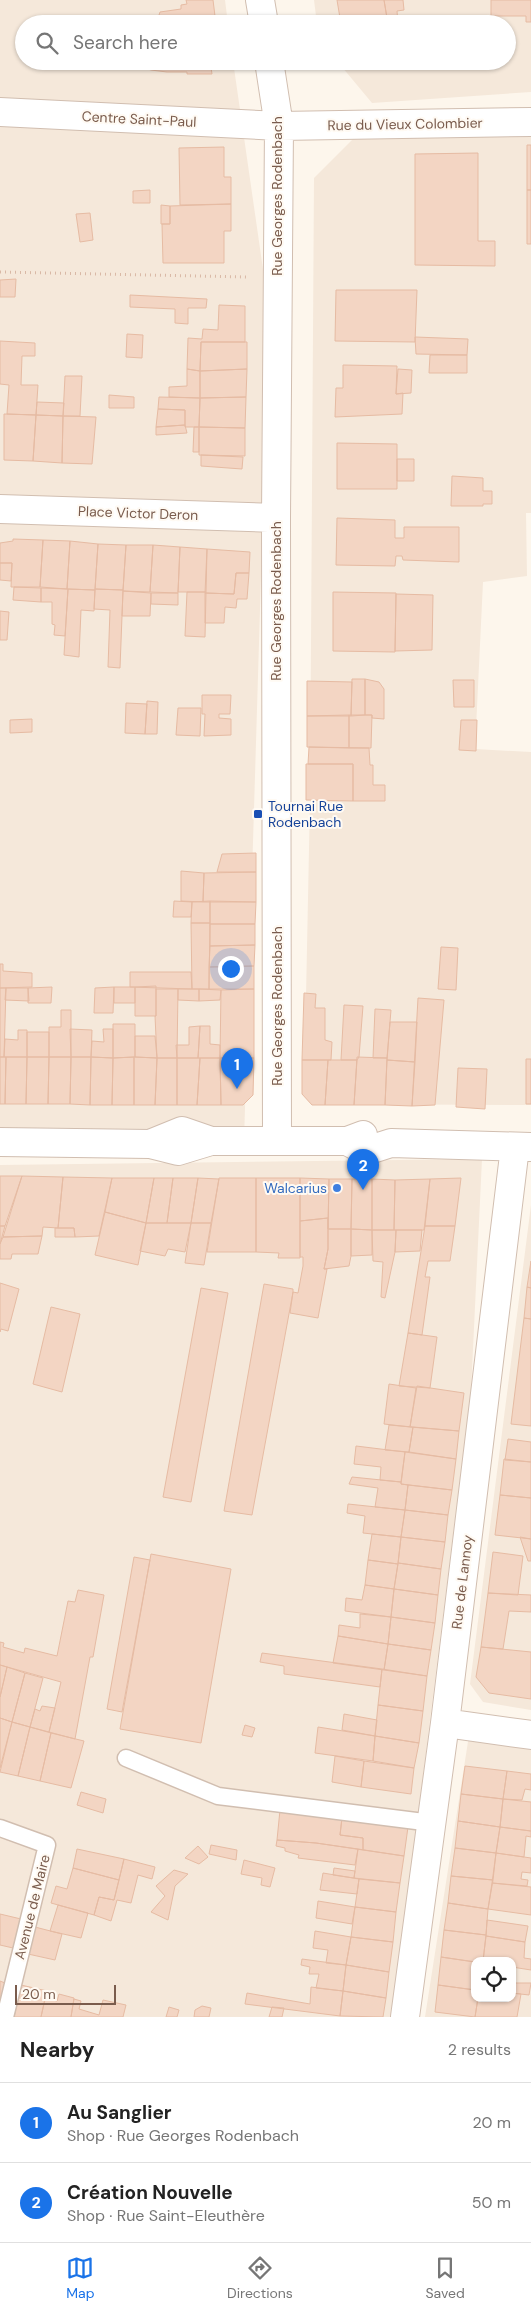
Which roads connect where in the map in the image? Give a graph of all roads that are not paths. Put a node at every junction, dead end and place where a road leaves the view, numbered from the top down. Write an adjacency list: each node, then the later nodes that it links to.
1 (260, 0): 2 (street)
2 (262, 15)
3 (270, 70): 6 (street, Rue Georges Rodenbach)
4 (0, 112): 6 (street, Centre Saint-Paul)
5 (531, 122): 6 (street, Rue du Vieux Colombier)
6 (278, 126): 8 (street, Rue Georges Rodenbach)
7 (0, 508): 8 (street, Place Victor Deron)
8 (276, 518): 9 (street, Rue Georges Rodenbach)
9 (277, 1140): 10 (street); 11 (street)
10 (0, 1142)
11 (523, 1147): 12 (street, Rue de Lannoy)
12 (445, 1723): 13 (street); 15 (street, Rue de Lannoy)
13 (531, 1735)
14 (126, 1758): 15 (lane)
15 (432, 1823): 17 (street, Rue de Lannoy)
16 (0, 1828): 18 (lane, Avenue de Maire)
17 (409, 2016)
18 (5, 2017)

